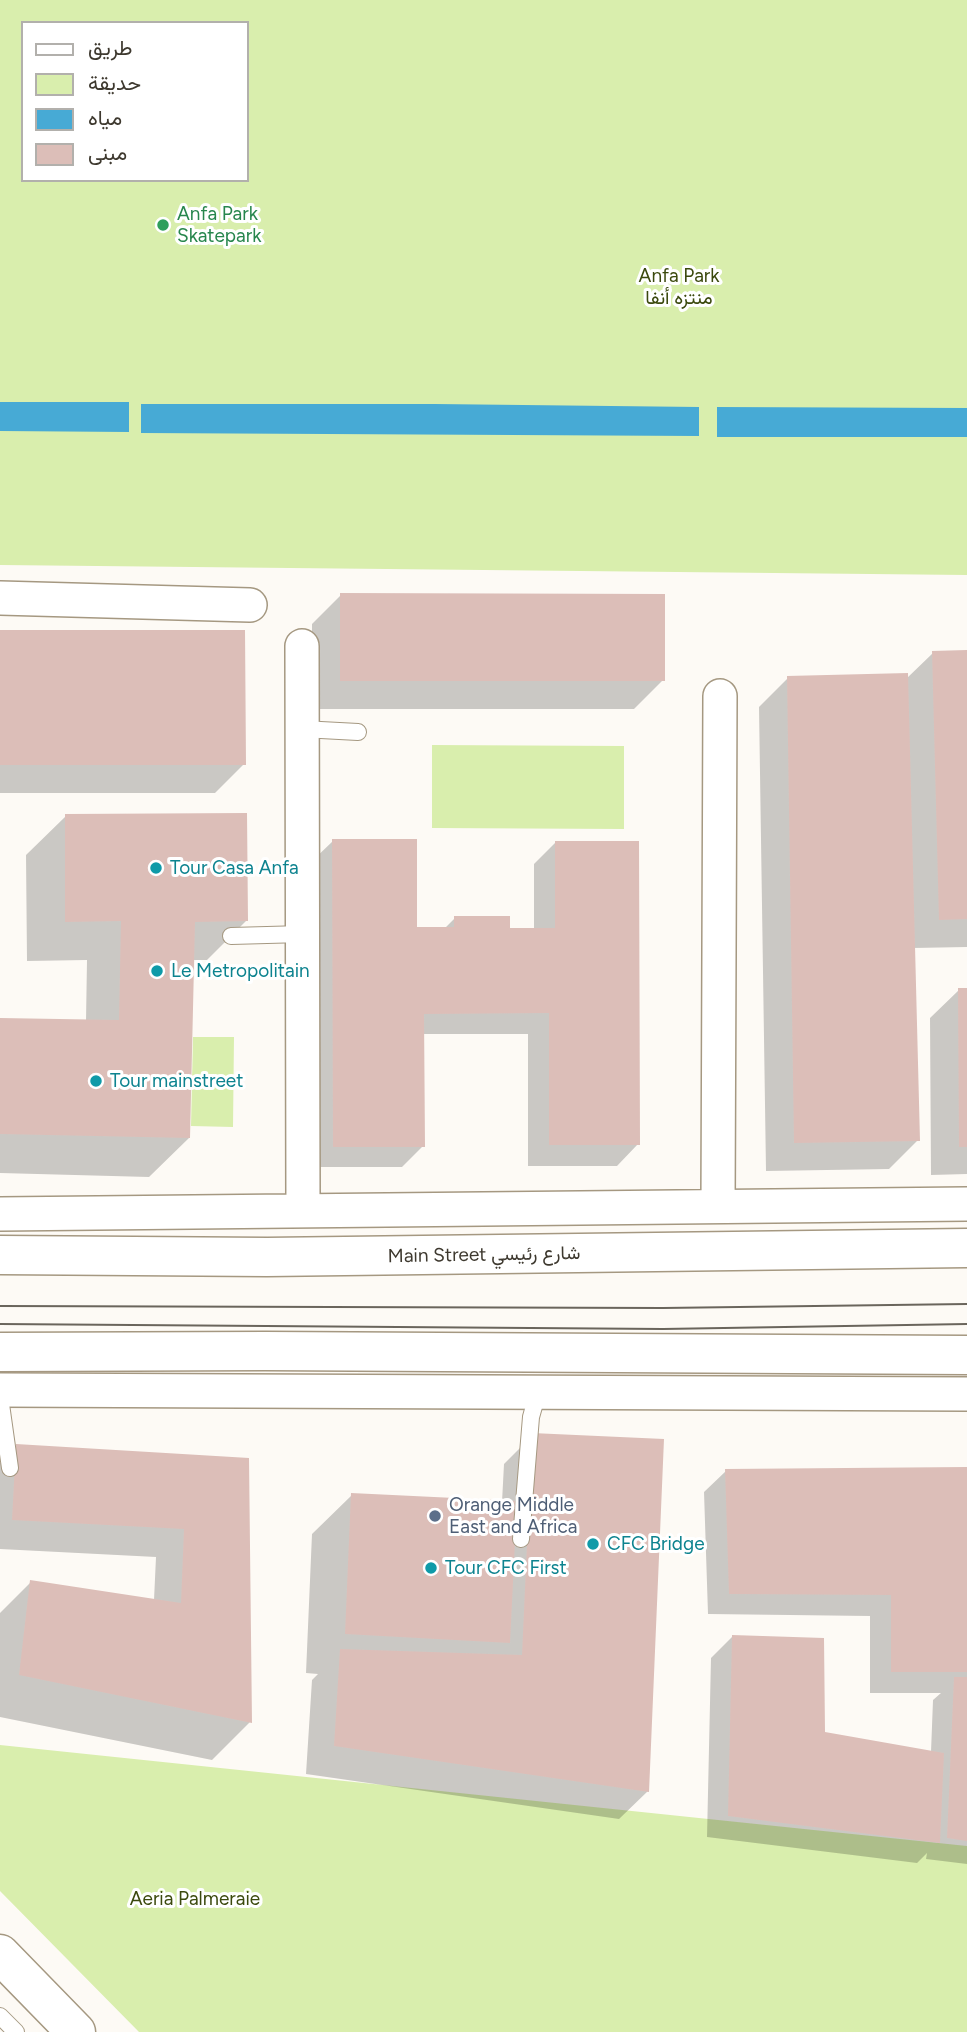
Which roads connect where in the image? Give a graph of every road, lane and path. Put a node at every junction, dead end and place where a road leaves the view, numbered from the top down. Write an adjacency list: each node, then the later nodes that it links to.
1 (0, 598): 2 (street)
2 (250, 605)
3 (302, 646): 5 (street)
4 (720, 696): 10 (street)
5 (302, 729): 6 (lane); 7 (street)
6 (358, 732)
7 (303, 934): 8 (lane); 11 (street)
8 (231, 936)
9 (967, 1204): 10 (street)
10 (718, 1206): 11 (street)
11 (303, 1211): 12 (street)
12 (0, 1214)
13 (967, 1248): 14 (main road, Main Street شارع رئيسي)
14 (0, 1255)
15 (0, 1352): 16 (main road)
16 (967, 1354)
17 (0, 1390): 18 (street)
18 (538, 1392): 19 (street); 22 (lane)
19 (967, 1394)
20 (0, 1397): 21 (lane)
21 (10, 1468)
22 (521, 1539)
23 (0, 1954): 26 (main road)
24 (0, 2016): 25 (lane)
25 (16, 2032)
26 (76, 2032)

